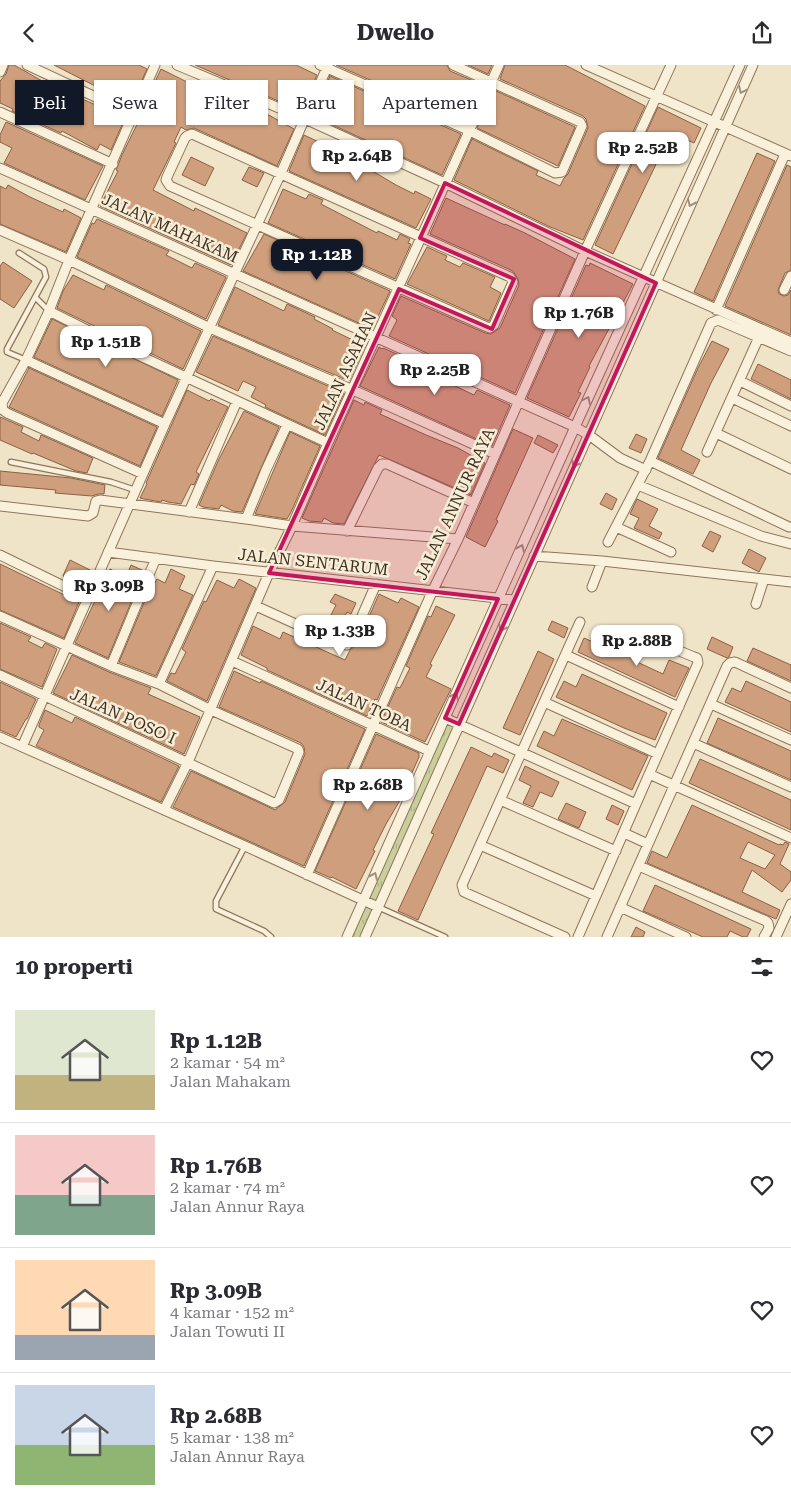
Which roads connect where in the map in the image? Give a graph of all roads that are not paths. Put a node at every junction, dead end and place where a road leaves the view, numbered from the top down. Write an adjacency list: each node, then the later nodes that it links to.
1 (3, 65): 13 (street)
2 (27, 65): 19 (street)
3 (155, 65): 14 (street)
4 (177, 65): 21 (street)
5 (453, 65): 16 (street)
6 (499, 65): 17 (street, JALAN ASAHAN)
7 (586, 65): 12 (street)
8 (671, 65): 20 (street, JALAN ANNUR RAYA)
9 (740, 65): 23 (street)
10 (753, 65): 28 (street, one-way to 28)
11 (325, 66): 15 (street); 29 (street)
12 (608, 69): 20 (street)
13 (0, 72)
14 (149, 80)
15 (320, 80)
16 (486, 80)
17 (493, 80)
18 (496, 85): 29 (street)
19 (94, 96)
20 (656, 96): 23 (street); 39 (street, JALAN ANNUR RAYA)
21 (278, 108)
22 (0, 112): 31 (street)
23 (713, 122): 28 (street); 43 (street)
24 (130, 125): 31 (street)
25 (302, 125): 33 (street)
26 (318, 125): 34 (street)
27 (473, 125): 29 (street, JALAN ASAHAN)
28 (725, 127): 30 (street); 45 (street, one-way to 45)
29 (470, 131): 34 (street, JALAN ASAHAN)
30 (788, 155): 49 (street)
31 (113, 164): 35 (street)
32 (0, 168): 35 (street, JALAN MAHAKAM)
33 (281, 173): 36 (street); 36 (street); 38 (street)
34 (445, 183): 38 (street, JALAN ASAHAN); 39 (street)
35 (91, 210): 41 (street); 42 (street, JALAN MAHAKAM)
36 (257, 225): 42 (street); 46 (street)
37 (0, 230): 41 (street)
38 (420, 237): 46 (street, JALAN ASAHAN); 46 (street)
39 (585, 251): 43 (street); 62 (street, JALAN ANNUR RAYA)
40 (19, 253): 48 (lane)
41 (70, 260): 50 (street); 51 (street)
42 (234, 273): 51 (street); 53 (street, JALAN MAHAKAM)
43 (644, 277): 45 (street); 68 (street, one-way to 43)
44 (790, 279): 47 (street)
45 (656, 283): 49 (street); 70 (street)
46 (399, 289): 53 (street, JALAN ASAHAN)
47 (784, 290)
48 (36, 298): 50 (lane); 56 (lane)
49 (716, 309): 54 (street)
50 (49, 311): 56 (street); 57 (street)
51 (210, 328): 57 (street); 59 (street)
52 (759, 337): 55 (street); 58 (street); 75 (street)
53 (377, 338): 59 (street, JALAN ASAHAN); 62 (street, JALAN MAHAKAM)
54 (791, 342)
55 (791, 351)
56 (26, 360): 63 (street); 65 (street)
57 (187, 377): 61 (street); 65 (street)
58 (740, 381): 60 (street); 64 (street)
59 (354, 390): 71 (street, JALAN ASAHAN); 73 (street)
60 (732, 398): 67 (street); 69 (street)
61 (237, 401): 66 (street); 83 (street)
62 (519, 401): 68 (street, JALAN MAHAKAM); 73 (street, JALAN ANNUR RAYA)
63 (1, 403): 77 (street)
64 (791, 406)
65 (164, 424): 77 (street)
66 (287, 425): 71 (street); 84 (street)
67 (791, 426)
68 (575, 427): 70 (street, JALAN MAHAKAM); 107 (street, one-way to 68)
69 (716, 433): 72 (street); 76 (street)
70 (589, 435): 75 (street, JALAN MAHAKAM); 96 (street, one-way to 96)
71 (328, 443): 86 (street, JALAN ASAHAN)
72 (707, 452)
73 (495, 454): 80 (street, JALAN ANNUR RAYA)
74 (11, 462): 79 (lane)
75 (648, 465): 78 (street); 85 (street, JALAN MAHAKAM)
76 (791, 469)
77 (143, 474): 79 (street)
78 (638, 485): 87 (street); 90 (street)
79 (135, 490): 81 (street)
80 (474, 503): 88 (street); 89 (street, JALAN ANNUR RAYA)
81 (131, 504): 82 (street); 83 (street); 93 (street)
82 (0, 506)
83 (189, 512): 84 (street)
84 (246, 519): 86 (street)
85 (790, 524): 90 (street)
86 (292, 526): 88 (street); 100 (street, JALAN ASAHAN)
87 (616, 527): 91 (street); 94 (street)
88 (347, 531): 89 (street)
89 (458, 539): 105 (street, JALAN ANNUR RAYA)
90 (776, 541): 92 (street)
91 (608, 542)
92 (791, 544)
93 (108, 552): 97 (street, JALAN SENTARUM); 106 (street)
94 (671, 552)
95 (0, 555): 106 (street)
96 (534, 555): 98 (street); 108 (street)
97 (156, 558): 99 (street, JALAN SENTARUM); 117 (street)
98 (602, 561): 101 (street); 104 (street)
99 (213, 566): 100 (street, JALAN SENTARUM); 119 (street)
100 (270, 573): 103 (street, JALAN SENTARUM); 110 (street, JALAN ASAHAN)
101 (764, 579): 102 (street); 109 (street)
102 (791, 582)
103 (376, 584): 105 (street, JALAN SENTARUM); 110 (street)
104 (592, 587)
105 (432, 591): 107 (street, JALAN SENTARUM); 128 (street, JALAN ANNUR RAYA)
106 (88, 598): 114 (street)
107 (498, 599): 108 (street, JALAN SENTARUM); 126 (street, one-way to 107)
108 (514, 600): 127 (street, one-way to 127)
109 (756, 604)
110 (256, 606): 116 (street, JALAN ASAHAN)
111 (0, 615): 114 (street)
112 (580, 622): 115 (street)
113 (641, 635): 124 (street)
114 (68, 646): 117 (street); 121 (street)
115 (566, 655): 122 (street); 124 (street)
116 (232, 661): 125 (street, JALAN ASAHAN); 128 (street, JALAN TOBA)
117 (111, 666): 119 (street)
118 (0, 675): 121 (street, JALAN POSO I)
119 (159, 684): 125 (street)
120 (791, 688): 123 (street)
121 (45, 697): 132 (street); 136 (street, JALAN POSO I)
122 (544, 702): 134 (street); 135 (street)
123 (711, 704): 130 (street); 131 (street)
124 (680, 707): 135 (street)
125 (210, 710): 136 (street, JALAN ASAHAN); 136 (street, JALAN POSO I)
126 (445, 718): 127 (street); 133 (street)
127 (459, 724): 134 (street); 153 (street)
128 (373, 725): 133 (street, JALAN TOBA); 150 (street, JALAN ANNUR RAYA)
129 (0, 737): 132 (street)
130 (791, 740)
131 (692, 743): 138 (street); 139 (street)
132 (22, 747): 142 (street)
133 (429, 751): 152 (street, one-way to 133)
134 (520, 753): 140 (street); 141 (street)
135 (658, 754): 137 (street)
136 (188, 762): 142 (street, JALAN ASAHAN)
137 (649, 775): 138 (street); 141 (street)
138 (674, 785): 144 (street); 145 (street)
139 (791, 787)
140 (500, 801): 146 (street); 148 (street)
141 (636, 804): 143 (street)
142 (164, 810): 147 (street)
143 (624, 833): 145 (street); 148 (street)
144 (791, 838)
145 (648, 844): 149 (street)
146 (480, 845): 151 (street); 160 (street)
147 (245, 846): 150 (street); 156 (lane)
148 (616, 851): 151 (street)
149 (639, 866): 154 (street); 164 (street)
150 (307, 875): 152 (street)
151 (596, 896): 161 (street)
152 (363, 901): 153 (street); 157 (street)
153 (378, 907): 158 (street); 159 (lane)
154 (620, 907): 162 (street); 163 (street)
155 (790, 907): 165 (street)
156 (271, 937)
157 (347, 937)
158 (365, 937)
159 (445, 937)
160 (564, 937)
161 (578, 937)
162 (607, 937)
163 (686, 937)
164 (764, 937)
165 (776, 937)

